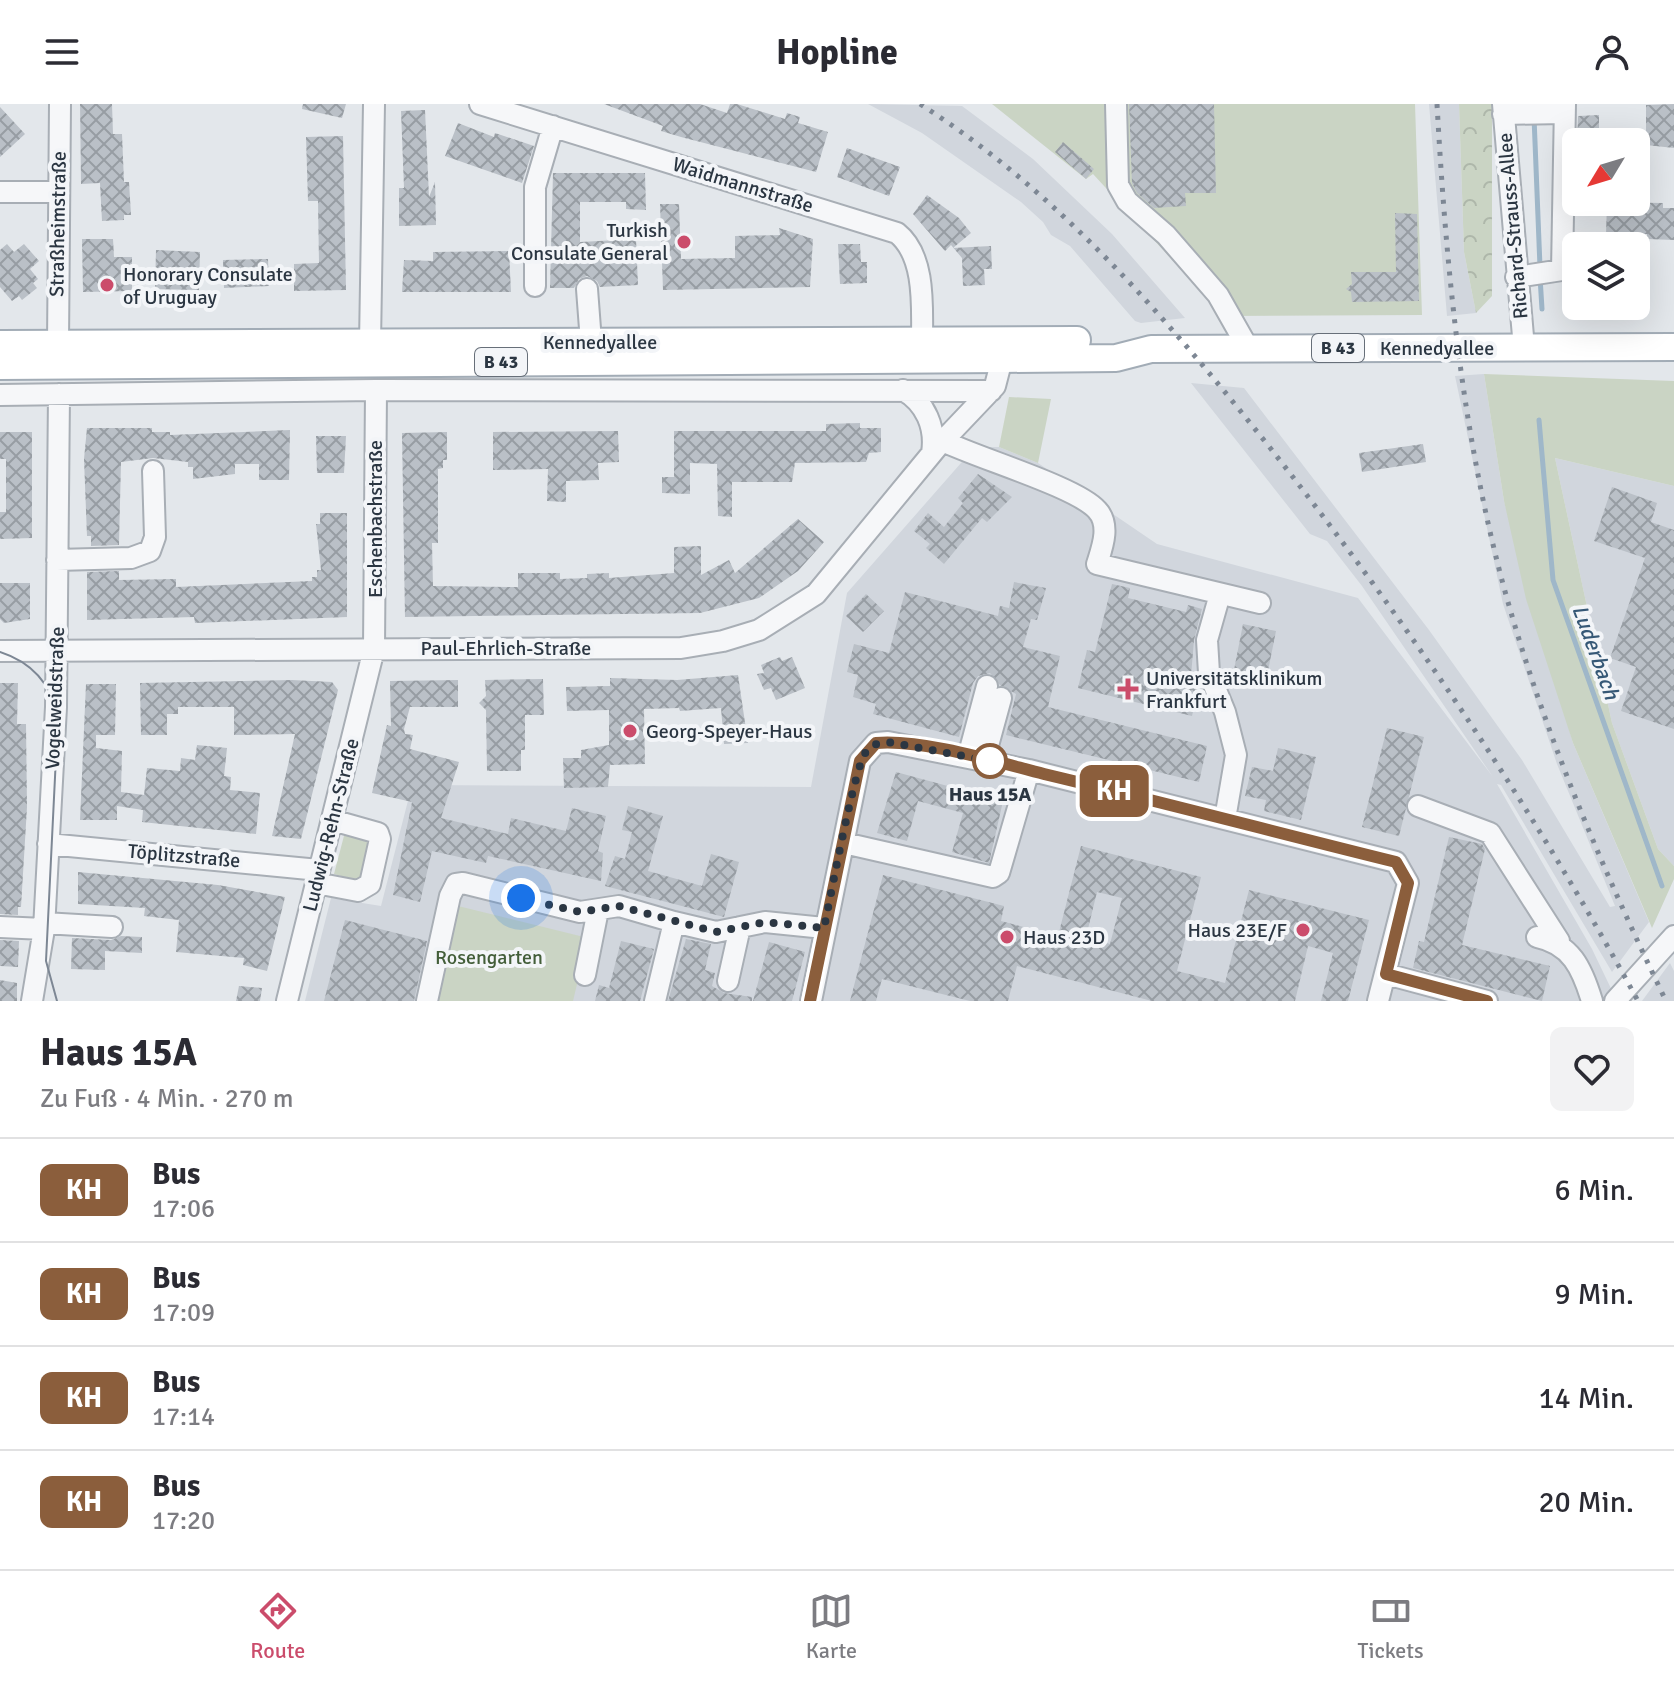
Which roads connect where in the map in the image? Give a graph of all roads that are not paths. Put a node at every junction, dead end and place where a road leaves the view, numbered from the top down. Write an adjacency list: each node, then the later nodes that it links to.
1 (60, 104): 9 (street, Straßheimstraße)
2 (374, 104): 16 (street)
3 (480, 104): 7 (street, Waidmannstraße)
4 (1116, 104): 20 (street)
5 (1503, 109): 6 (street); 10 (street, Richard-Strauss-Allee)
6 (1550, 111): 10 (street)
7 (553, 126): 11 (street); 14 (street, Waidmannstraße)
8 (0, 192): 9 (street)
9 (59, 192): 18 (street, Straßheimstraße)
10 (1533, 276): 21 (street, Richard-Strauss-Allee)
11 (535, 286)
12 (587, 289): 15 (street)
13 (980, 340): 14 (main road, Kennedyallee / B 43); 22 (main road, Kennedyallee / B 43); 23 (street)
14 (922, 341): 15 (main road, Kennedyallee / B 43)
15 (591, 342): 16 (main road, Kennedyallee / B 43)
16 (370, 343): 18 (main road, Kennedyallee / B 43)
17 (0, 344): 18 (main road, Kennedyallee / B 43)
18 (58, 344)
19 (1674, 347): 21 (main road, Kennedyallee / B 43)
20 (1248, 348): 21 (main road, Kennedyallee / B 43); 22 (main road, Kennedyallee / B 43)
21 (1524, 348)
22 (1151, 349): 23 (main road, Kennedyallee / B 43)
23 (1002, 359): 24 (main road, Kennedyallee / B 43); 27 (street, Paul-Ehrlich-Straße)
24 (0, 366)
25 (376, 390): 26 (street); 28 (street); 35 (street, Eschenbachstraße)
26 (903, 390): 27 (street); 30 (street)
27 (991, 391): 30 (street, Paul-Ehrlich-Straße)
28 (59, 394): 29 (street); 32 (street, Vogelweidstraße)
29 (0, 395)
30 (938, 447): 33 (street); 35 (street, Paul-Ehrlich-Straße)
31 (153, 471): 32 (street)
32 (57, 560): 37 (street, Vogelweidstraße)
33 (1220, 594): 34 (street); 42 (street)
34 (1260, 603)
35 (374, 649): 37 (street, Paul-Ehrlich-Straße); 43 (street, Ludwig-Rehn-Straße)
36 (0, 651): 37 (street, Paul-Ehrlich-Straße)
37 (57, 651): 45 (street, Vogelweidstraße)
38 (994, 692): 39 (street)
39 (976, 758): 40 (street); 44 (street)
40 (1029, 770): 42 (street); 44 (street)
41 (1418, 806): 56 (street)
42 (1225, 819): 57 (street)
43 (332, 820): 46 (street, Ludwig-Rehn-Straße); 46 (street, Töplitzstraße)
44 (844, 843): 53 (street)
45 (48, 844): 46 (street, Töplitzstraße); 49 (street, Vogelweidstraße)
46 (318, 876): 61 (street, Ludwig-Rehn-Straße)
47 (598, 910): 48 (street); 58 (street); 62 (street)
48 (674, 922): 52 (street); 63 (street)
49 (44, 926): 50 (street); 51 (street); 60 (street, Vogelweidstraße)
50 (0, 927)
51 (112, 927)
52 (740, 927): 53 (street); 59 (street)
53 (824, 928): 64 (street)
54 (1674, 936): 68 (street)
55 (1537, 937): 56 (street)
56 (1559, 941): 67 (street)
57 (1386, 974): 65 (street); 66 (street)
58 (585, 975)
59 (728, 981)
60 (32, 1001)
61 (287, 1001)
62 (427, 1001)
63 (655, 1001)
64 (811, 1001)
65 (1378, 1001)
66 (1487, 1001)
67 (1592, 1001)
68 (1615, 1001)

